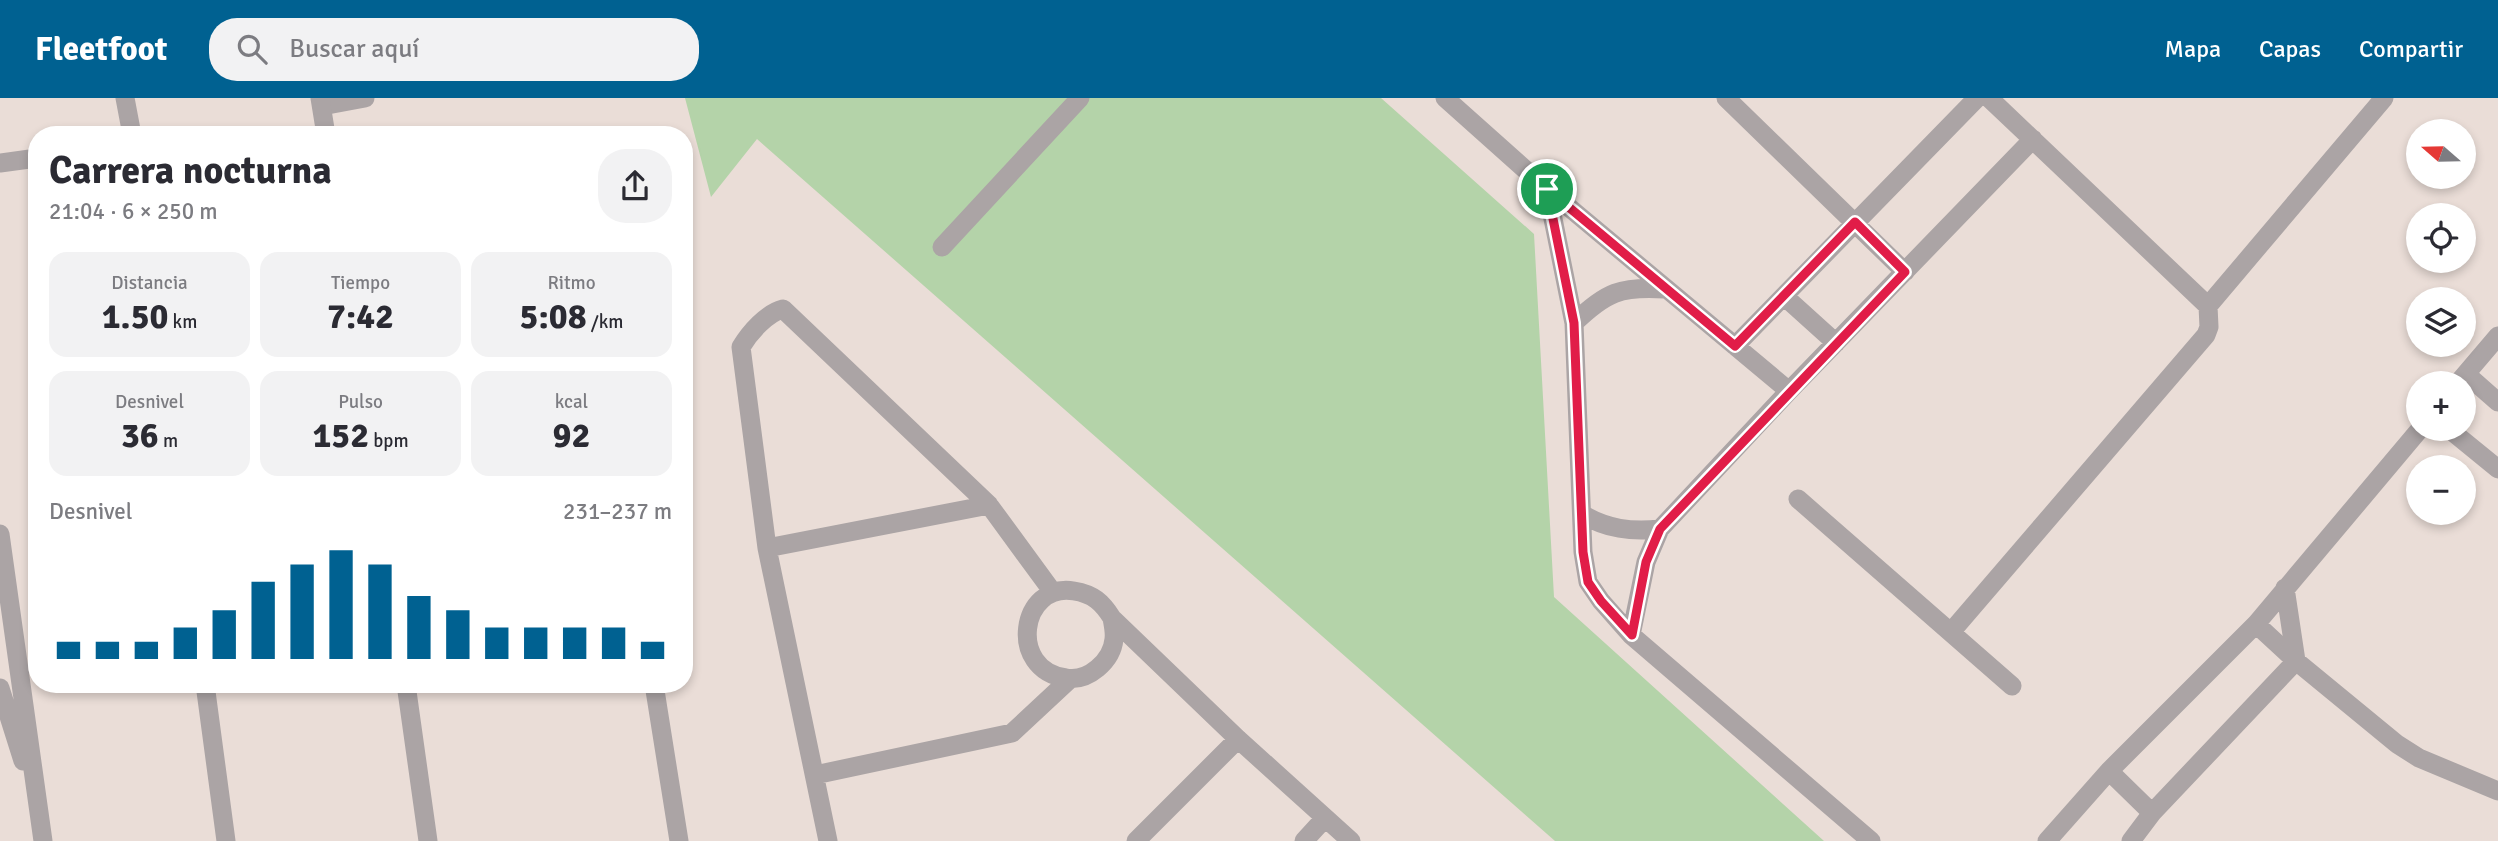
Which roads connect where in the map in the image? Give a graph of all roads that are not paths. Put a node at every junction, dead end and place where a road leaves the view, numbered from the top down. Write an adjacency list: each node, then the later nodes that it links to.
1 (125, 98): 10 (street)
2 (365, 98): 9 (street)
3 (1080, 98): 17 (street)
4 (1445, 98): 15 (street)
5 (1727, 98): 16 (street)
6 (1977, 98): 16 (street)
7 (1989, 98): 12 (street)
8 (2384, 98): 21 (street)
9 (321, 102): 11 (street)
10 (130, 126)
11 (325, 126)
12 (2033, 139): 18 (street); 21 (street)
13 (28, 159): 14 (street)
14 (0, 163)
15 (1547, 189): 19 (street); 22 (street)
16 (1855, 222): 18 (street); 20 (street)
17 (942, 247)
18 (1905, 272): 24 (street)
19 (1665, 289): 22 (street); 25 (street)
20 (1784, 296): 24 (street); 25 (street)
21 (2208, 306): 43 (street)
22 (1574, 323): 35 (street)
23 (2498, 336): 26 (street)
24 (1836, 343): 28 (street)
25 (1735, 346): 28 (street)
26 (2469, 371)
27 (2476, 388): 29 (street)
28 (1789, 391): 36 (street)
29 (2498, 402)
30 (2410, 441): 39 (street)
31 (2464, 441): 32 (street)
32 (2498, 469)
33 (1798, 499): 43 (street)
34 (989, 505): 38 (street); 38 (street); 40 (street)
35 (1581, 514): 36 (street); 44 (street)
36 (1660, 529): 44 (street)
37 (0, 534): 57 (street)
38 (766, 548): 54 (street)
39 (2284, 588): 42 (street); 45 (street)
40 (1052, 591): 41 (street); 46 (street)
41 (1112, 618): 46 (street); 52 (street)
42 (2256, 624): 45 (street); 53 (street)
43 (1951, 632): 47 (street)
44 (1632, 635): 67 (street)
45 (2296, 661): 55 (street); 56 (street)
46 (1069, 679): 54 (street)
47 (2012, 686)
48 (0, 688): 57 (street)
49 (206, 693): 60 (street)
50 (407, 693): 61 (street)
51 (655, 693): 62 (street)
52 (1238, 739): 58 (street); 64 (street)
53 (2109, 771): 56 (street); 68 (street)
54 (816, 775): 63 (street)
55 (2498, 791)
56 (2152, 813): 69 (street)
57 (40, 817): 59 (street)
58 (1325, 818): 65 (street); 66 (street)
59 (43, 841)
60 (226, 841)
61 (428, 841)
62 (679, 841)
63 (828, 841)
64 (1136, 841)
65 (1304, 841)
66 (1351, 841)
67 (1871, 841)
68 (2047, 841)
69 (2131, 841)

